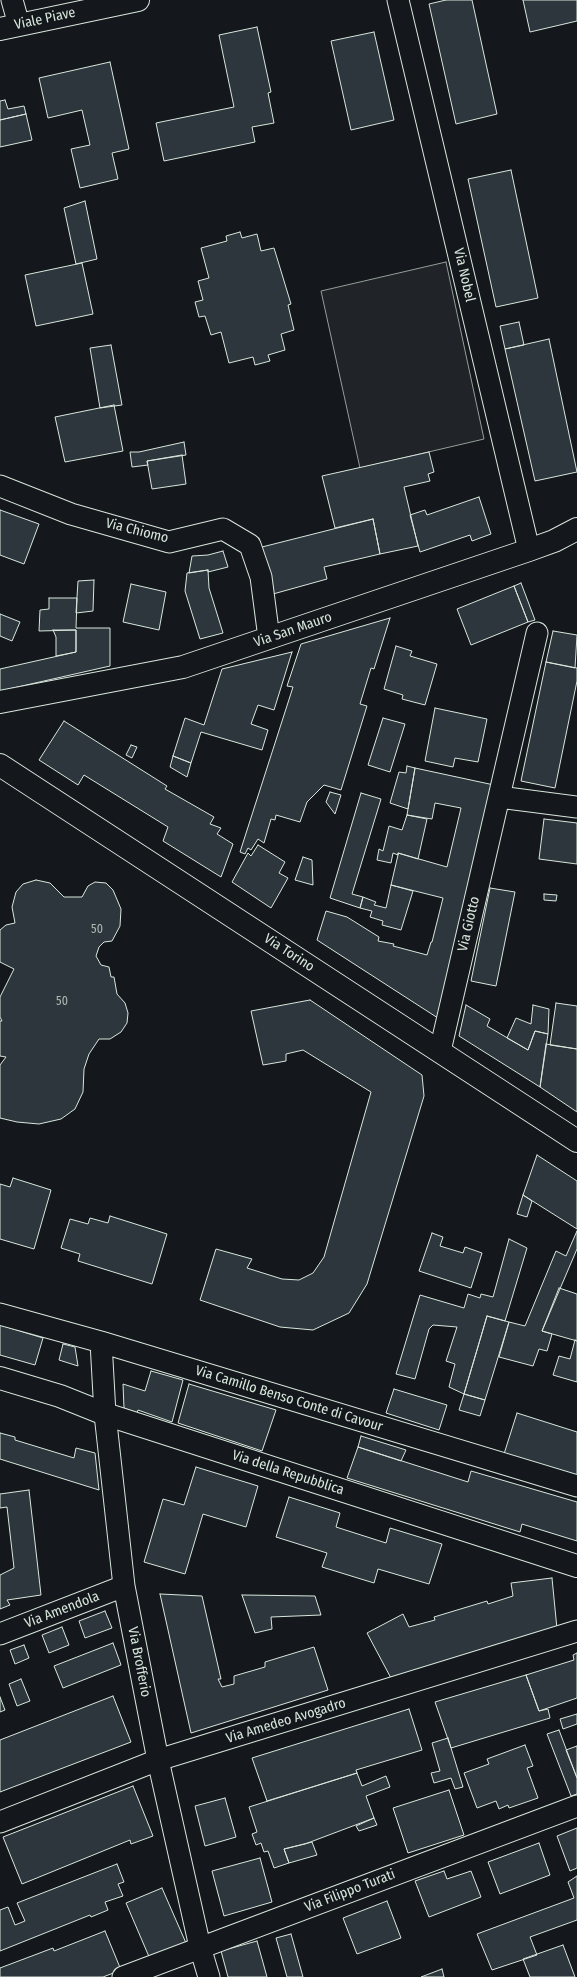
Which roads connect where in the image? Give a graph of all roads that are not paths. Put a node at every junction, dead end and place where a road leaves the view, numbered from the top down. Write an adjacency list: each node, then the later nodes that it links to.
1 (12, 0): 4 (street)
2 (138, 0): 4 (street, Viale Piave)
3 (398, 0): 7 (street, Via Nobel)
4 (9, 27)
5 (0, 486): 9 (street, Via Chiomo)
6 (577, 529): 7 (street, Via San Mauro)
7 (529, 550): 9 (street, Via San Mauro)
8 (537, 633): 12 (street, Via Giotto)
9 (269, 638): 10 (street, Via San Mauro)
10 (0, 702)
11 (0, 765): 14 (street, Via Torino)
12 (499, 797): 13 (street); 14 (street, Via Giotto)
13 (577, 807)
14 (440, 1051): 15 (street, Via Torino)
15 (577, 1141)
16 (0, 1314): 17 (street, Via Camillo Benso Conte di Cavour)
17 (101, 1342): 19 (street, Via Brofferio); 20 (street, Via Camillo Benso Conte di Cavour)
18 (0, 1378): 19 (street, Via della Repubblica)
19 (105, 1414): 21 (street, Via della Repubblica); 22 (street, Via Brofferio)
20 (577, 1486)
21 (577, 1566)
22 (124, 1586): 24 (street, Via Amendola); 25 (street, Via Brofferio)
23 (577, 1631): 25 (street, Via Amedeo Avogadro)
24 (0, 1634)
25 (158, 1760): 27 (street, Via Amedeo Avogadro); 28 (street, Via Brofferio)
26 (577, 1806): 28 (street, Via Filippo Turati)
27 (0, 1822)
28 (200, 1947): 29 (street, Via Filippo Turati); 30 (street, Via Brofferio)
29 (122, 1977)
30 (209, 1977)

